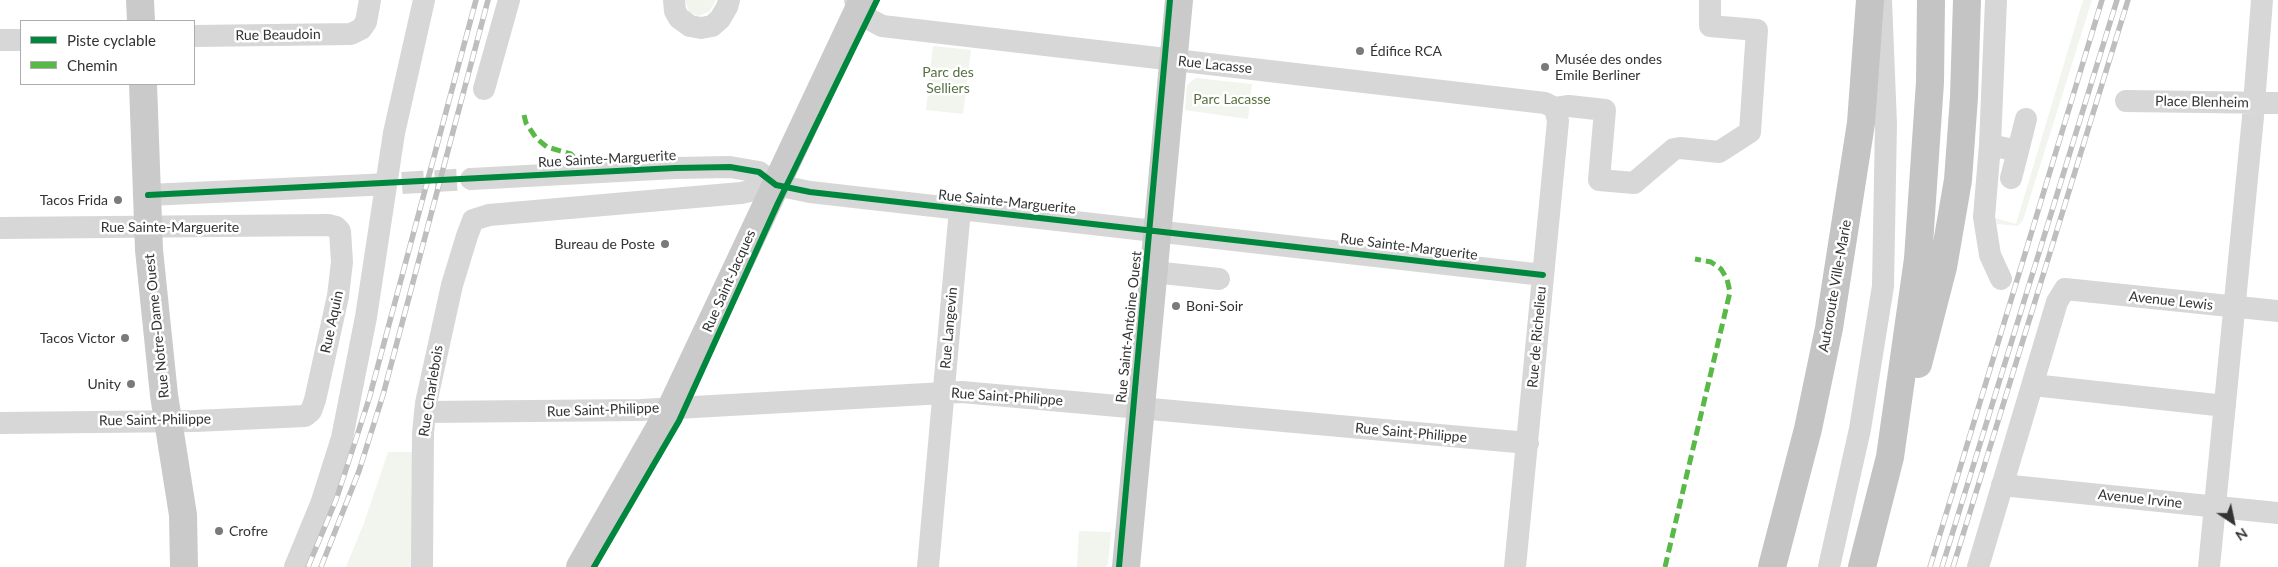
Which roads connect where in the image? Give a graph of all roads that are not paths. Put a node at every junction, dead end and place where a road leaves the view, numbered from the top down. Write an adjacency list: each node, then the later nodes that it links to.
1 (140, 0): 16 (main road)
2 (370, 0): 17 (street, Rue Beaudoin)
3 (424, 0): 62 (street)
4 (509, 0): 22 (street)
5 (674, 0): 6 (street)
6 (729, 0)
7 (1178, 0): 20 (main road, Rue Saint-Antoine Ouest)
8 (1710, 0): 26 (street, Rue Lacasse)
9 (1870, 0): 68 (highway, Autoroute Ville-Marie)
10 (1881, 0): 69 (street)
11 (1931, 0): 57 (highway)
12 (1967, 0): 57 (highway)
13 (1996, 0): 28 (street)
14 (2262, 0): 24 (street)
15 (859, 2): 20 (street, Rue Lacasse); 33 (main road, Rue Saint-Jacques)
16 (141, 20)
17 (195, 36)
18 (0, 40): 19 (street)
19 (20, 40)
20 (1172, 60): 26 (street, Rue Lacasse); 40 (main road, Rue Saint-Antoine Ouest)
21 (143, 85): 34 (main road, Rue Notre-Dame Ouest)
22 (484, 89)
23 (2126, 101): 24 (street, Place Blenheim)
24 (2254, 103): 25 (street, Place Blenheim); 45 (street)
25 (2278, 103)
26 (1555, 108): 42 (street, Rue de Richelieu)
27 (2026, 119): 29 (street)
28 (1990, 145): 29 (street); 44 (street)
29 (2018, 151): 30 (street)
30 (2011, 178)
31 (471, 179): 33 (street, Rue Sainte-Marguerite)
32 (369, 185): 34 (street)
33 (776, 185): 35 (street, Rue Sainte-Marguerite); 36 (street, Rue Sainte-Marguerite); 51 (main road, Rue Saint-Jacques)
34 (148, 195): 37 (main road, Rue Notre-Dame Ouest)
35 (960, 210): 40 (street, Rue Sainte-Marguerite); 48 (street, Rue Langevin)
36 (474, 220): 52 (street, Rue Charlebois)
37 (148, 227): 38 (street, Rue Sainte-Marguerite); 39 (street, Rue Sainte-Marguerite); 54 (main road, Rue Notre-Dame Ouest)
38 (0, 228)
39 (338, 229): 53 (street, Rue Aquin)
40 (1157, 232): 41 (main road, Rue Saint-Antoine Ouest); 42 (street, Rue Sainte-Marguerite)
41 (1153, 272): 43 (street); 50 (main road, Rue Saint-Antoine Ouest)
42 (1543, 275): 56 (street, Rue de Richelieu)
43 (1219, 278)
44 (2001, 279)
45 (2234, 307): 46 (street, Avenue Lewis); 47 (street, Avenue Lewis); 49 (street)
46 (2278, 311)
47 (2033, 385): 49 (street); 58 (street)
48 (943, 393): 50 (street, Rue Saint-Philippe); 51 (street, Rue Saint-Philippe); 65 (street, Rue Langevin)
49 (2225, 406): 59 (street)
50 (1140, 407): 56 (street, Rue Saint-Philippe); 66 (main road, Rue Saint-Antoine Ouest)
51 (672, 408): 52 (street, Rue Saint-Philippe); 64 (main road, Rue Saint-Jacques)
52 (425, 412): 63 (street, Rue Charlebois)
53 (309, 414): 54 (street, Rue Saint-Philippe)
54 (168, 421): 55 (street, Rue Saint-Philippe); 61 (main road, Rue Notre-Dame Ouest)
55 (0, 423)
56 (1528, 443): 67 (street, Rue de Richelieu)
57 (1890, 457): 70 (highway)
58 (2002, 484): 59 (street, Avenue Irvine); 71 (street)
59 (2215, 507): 60 (street, Avenue Irvine); 72 (street)
60 (2278, 513)
61 (184, 567)
62 (295, 567)
63 (422, 567)
64 (580, 567)
65 (928, 567)
66 (1126, 567)
67 (1515, 567)
68 (1772, 567)
69 (1829, 567)
70 (1862, 567)
71 (1978, 567)
72 (2209, 567)

